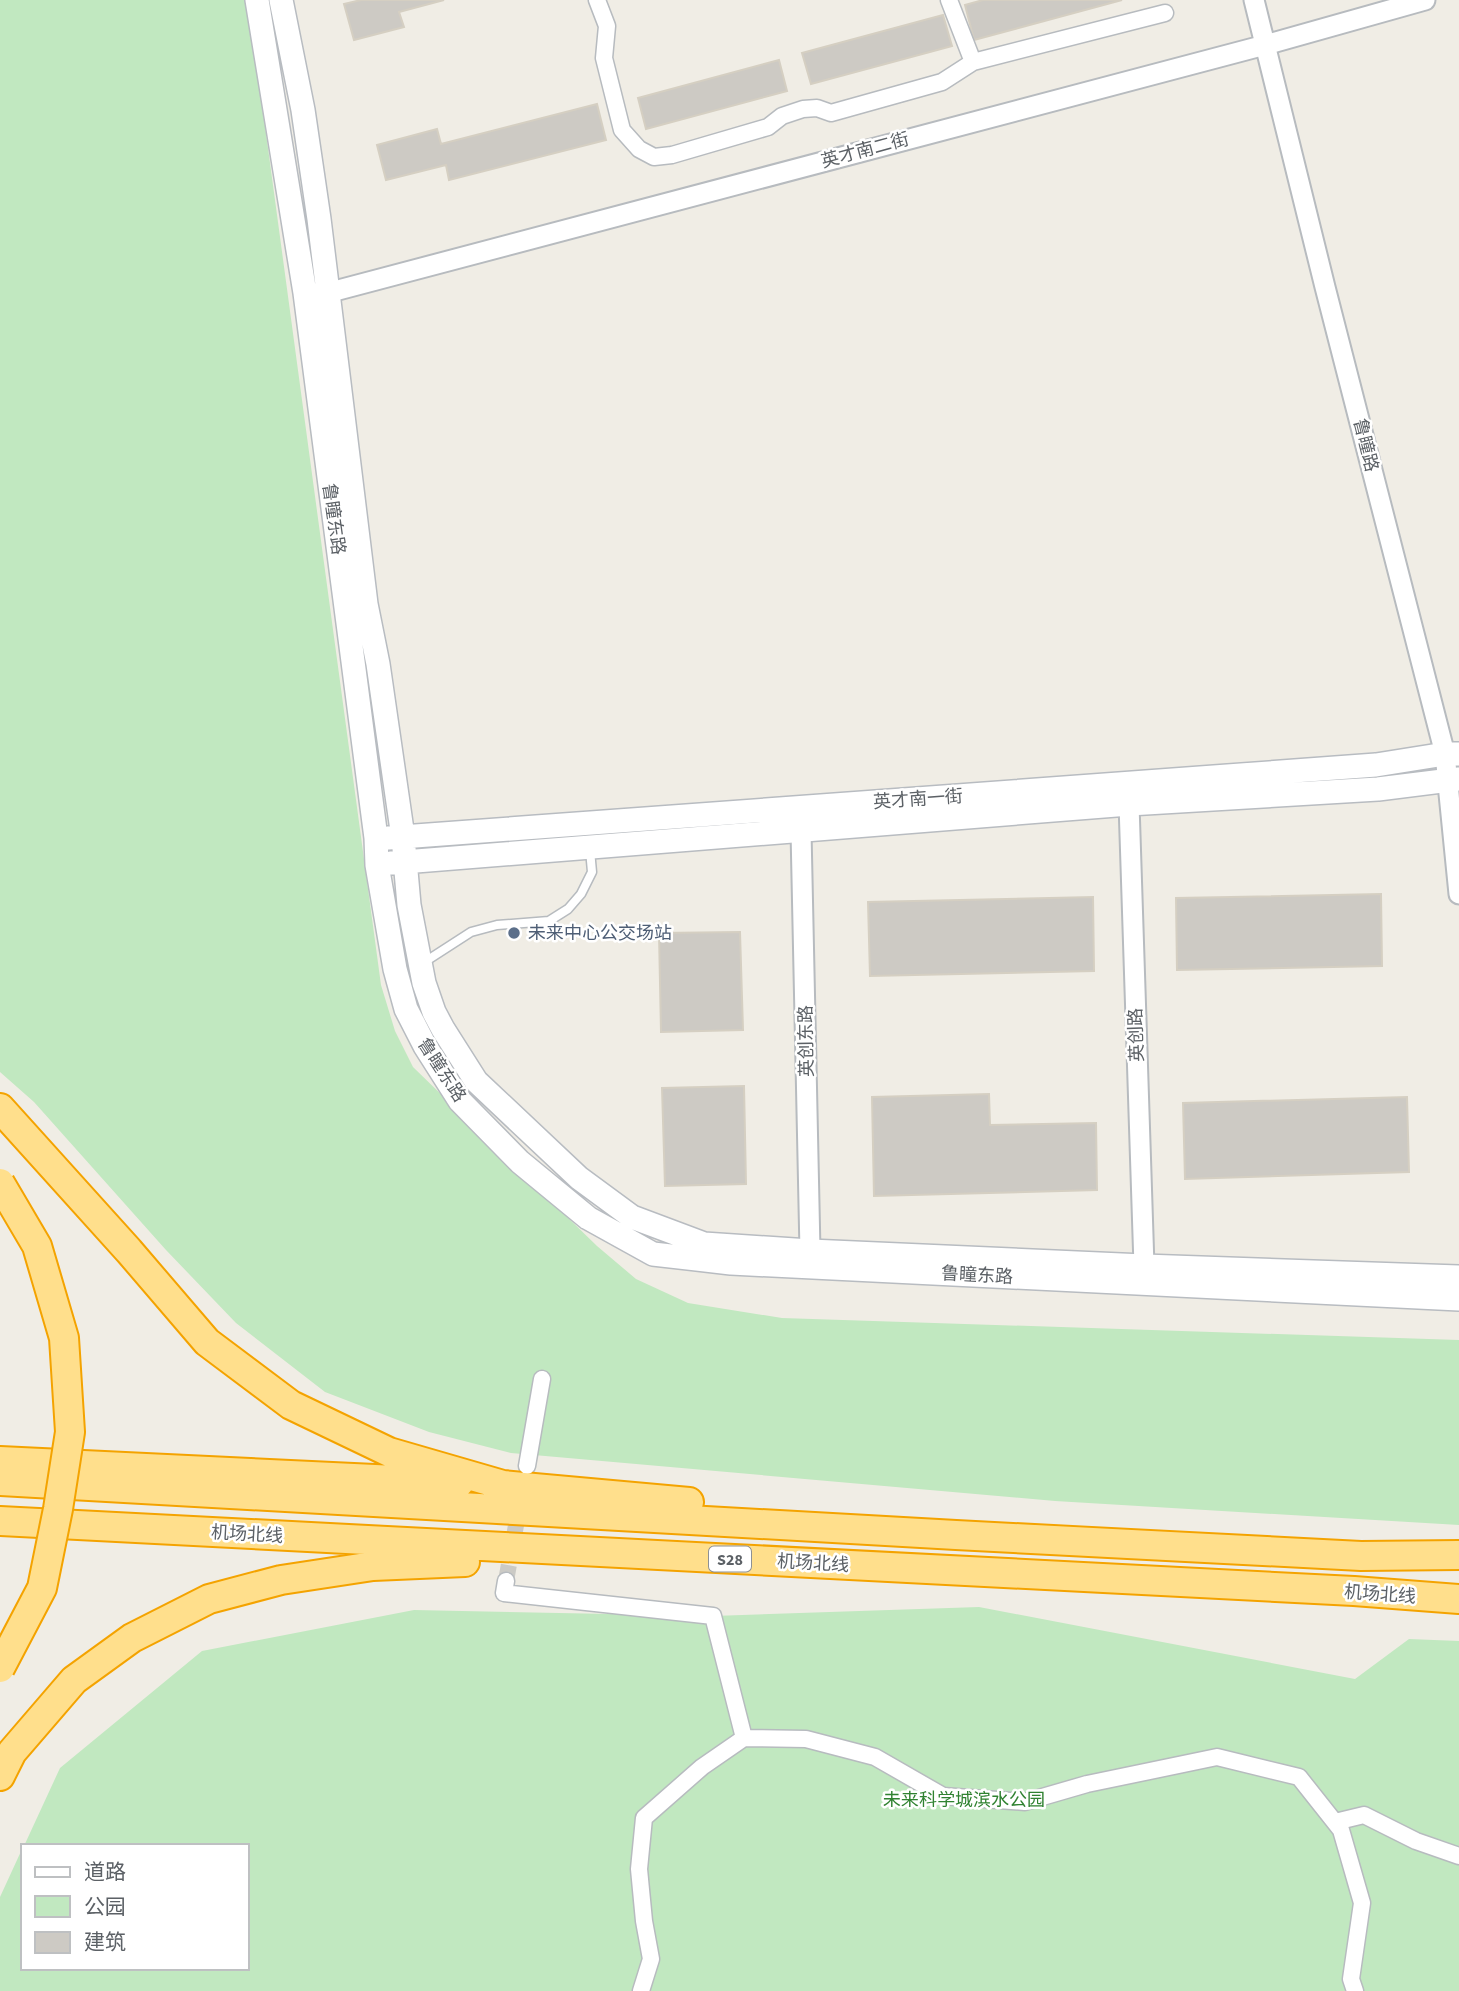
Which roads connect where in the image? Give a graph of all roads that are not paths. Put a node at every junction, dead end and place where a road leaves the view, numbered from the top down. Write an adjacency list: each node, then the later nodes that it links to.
1 (257, 0): 10 (main road, 鲁瞳东路)
2 (281, 0): 10 (main road, 鲁瞳东路)
3 (597, 0): 9 (street)
4 (949, 0): 9 (street)
5 (1254, 0): 8 (street, 鲁瞳路)
6 (1425, 0): 8 (street, 英才南二街)
7 (1165, 13): 9 (street)
8 (1265, 45): 10 (street, 英才南二街); 11 (street, 鲁瞳路)
9 (973, 62)
10 (316, 293): 15 (main road, 鲁瞳东路); 16 (main road, 鲁瞳东路)
11 (1452, 754): 12 (street, 鲁瞳路); 15 (main road, 英才南一街)
12 (1454, 780): 13 (main road, 英才南一街); 20 (street, 鲁瞳路)
13 (1129, 804): 14 (main road, 英才南一街); 25 (street, 英创路)
14 (801, 831): 17 (main road, 英才南一街); 24 (street, 英创东路)
15 (403, 837): 16 (main road, 英才南一街); 18 (main road, 鲁瞳东路)
16 (376, 838): 19 (main road, 鲁瞳东路)
17 (590, 846): 18 (main road, 英才南一街); 21 (lane)
18 (405, 861): 19 (main road, 英才南一街); 21 (main road, 鲁瞳东路)
19 (377, 865): 27 (main road, 鲁瞳东路)
20 (1459, 894)
21 (421, 964): 24 (main road, 鲁瞳东路)
22 (0, 1108): 31 (highway)
23 (0, 1183): 38 (highway, bridge)
24 (810, 1251): 25 (main road, 鲁瞳东路)
25 (1144, 1266): 26 (main road, 鲁瞳东路)
26 (1459, 1278)
27 (1459, 1299)
28 (542, 1379): 29 (street)
29 (527, 1466)
30 (1, 1474): 31 (highway); 33 (highway, 机场北线 / S28)
31 (503, 1485): 33 (highway)
32 (1, 1521): 34 (highway, 机场北线 / S28)
33 (956, 1535): 35 (highway, 机场北线 / S28)
34 (638, 1554): 37 (highway, 机场北线 / S28); 40 (highway)
35 (1459, 1555)
36 (506, 1581): 39 (street)
37 (1459, 1599)
38 (0, 1668)
39 (744, 1738): 41 (street); 43 (street)
40 (0, 1776)
41 (1335, 1822): 42 (street); 44 (street)
42 (1459, 1856)
43 (641, 1991)
44 (1355, 1991)

